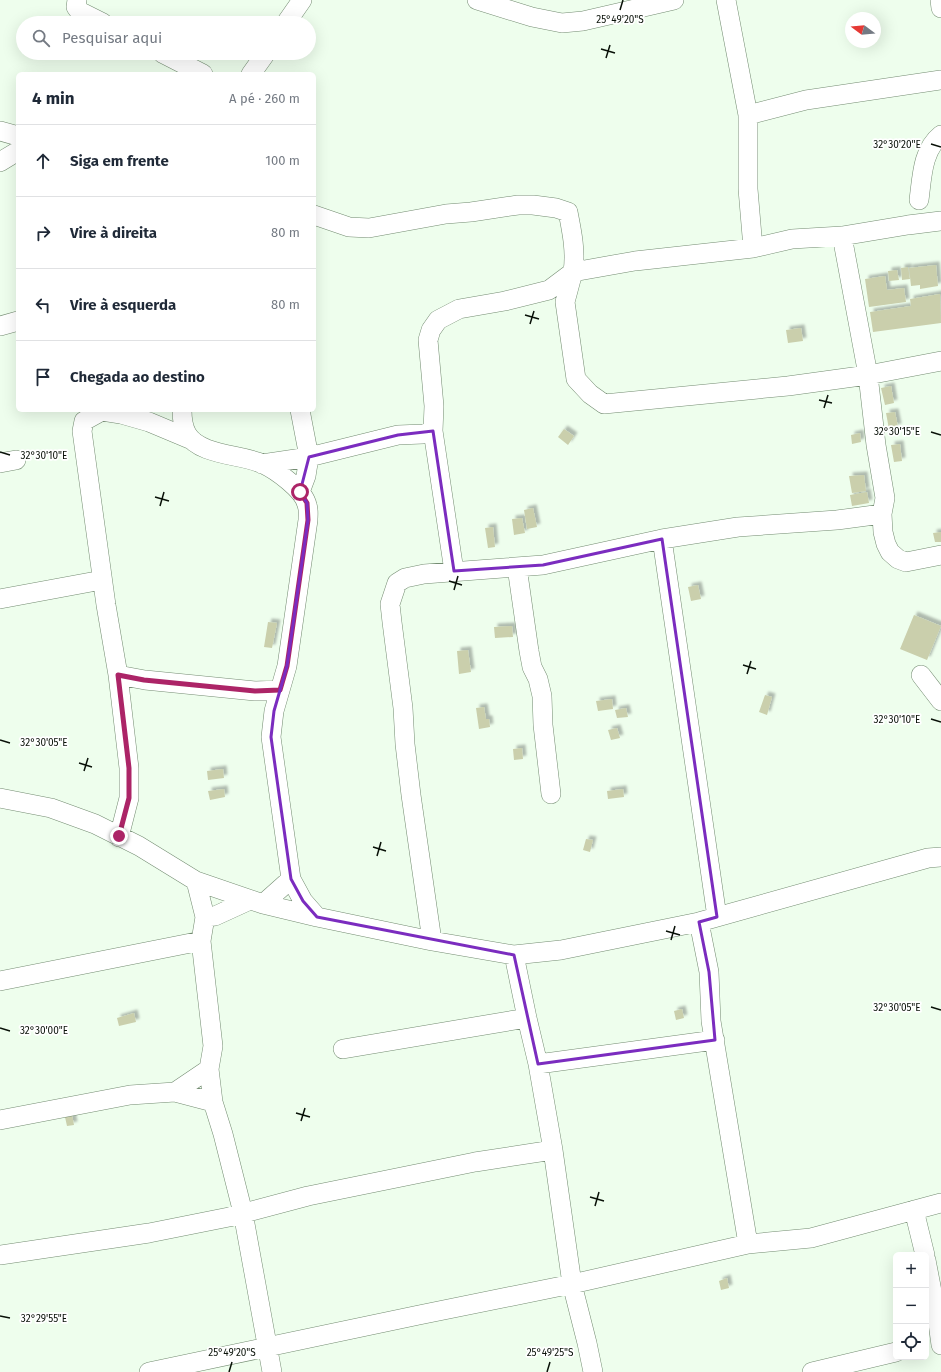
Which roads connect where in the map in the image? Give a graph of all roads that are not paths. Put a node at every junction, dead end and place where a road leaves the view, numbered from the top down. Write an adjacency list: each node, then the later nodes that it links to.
1 (77, 0): 9 (street)
2 (302, 0): 10 (street)
3 (477, 0): 7 (street)
4 (674, 0): 7 (street)
5 (726, 0): 16 (street)
6 (940, 0): 8 (street)
7 (648, 4)
8 (941, 8)
9 (89, 16)
10 (291, 16)
11 (176, 60): 13 (street)
12 (261, 60): 14 (street)
13 (199, 72)
14 (253, 72)
15 (941, 80): 16 (street)
16 (748, 115): 26 (street)
17 (0, 131): 18 (street)
18 (16, 135)
19 (941, 135): 22 (street)
20 (16, 153): 21 (street)
21 (0, 162)
22 (919, 200)
23 (316, 216): 27 (street)
24 (941, 221): 25 (street)
25 (842, 236): 26 (street); 31 (street)
26 (753, 248): 27 (street)
27 (573, 272): 31 (street); 36 (street)
28 (16, 322): 29 (street)
29 (0, 326)
30 (941, 361): 31 (street)
31 (868, 375): 41 (street)
32 (100, 412): 46 (street)
33 (108, 412): 37 (street)
34 (182, 412): 37 (street)
35 (300, 412): 38 (street)
36 (433, 431): 38 (street); 45 (street)
37 (192, 440): 39 (street)
38 (309, 457): 39 (street); 40 (street)
39 (262, 464): 40 (street)
40 (300, 492): 50 (street)
41 (882, 514): 42 (street); 43 (street)
42 (662, 539): 44 (street); 63 (street)
43 (941, 556)
44 (517, 567): 45 (street); 54 (street)
45 (454, 571): 66 (street)
46 (102, 580): 47 (street); 48 (street)
47 (0, 599)
48 (118, 675): 51 (street); 56 (street)
49 (921, 675): 52 (street)
50 (280, 690): 51 (street); 53 (street)
51 (255, 691): 53 (street)
52 (941, 701)
53 (272, 721): 58 (street)
54 (551, 794)
55 (0, 798): 56 (street)
56 (119, 836): 59 (street)
57 (941, 857): 63 (street)
58 (290, 879): 60 (street); 62 (street)
59 (196, 881): 60 (street); 61 (street)
60 (257, 902): 61 (street); 62 (street)
61 (204, 917): 65 (street)
62 (317, 917): 66 (street)
63 (717, 917): 64 (street)
64 (699, 922): 67 (street); 70 (street)
65 (201, 941): 68 (street); 73 (street)
66 (432, 941): 67 (street)
67 (514, 955): 69 (street)
68 (0, 981)
69 (527, 1018): 71 (street); 72 (street)
70 (715, 1040): 72 (street); 81 (street)
71 (343, 1049)
72 (538, 1064): 77 (street)
73 (209, 1069): 74 (street); 75 (street)
74 (175, 1092): 75 (street); 76 (street)
75 (213, 1102): 80 (street)
76 (0, 1120)
77 (553, 1150): 80 (street); 85 (street)
78 (941, 1203): 79 (street)
79 (914, 1210): 81 (street); 82 (street)
80 (243, 1213): 83 (street); 87 (street)
81 (748, 1244): 85 (street)
82 (924, 1252)
83 (0, 1255)
84 (929, 1276): 86 (street)
85 (572, 1284): 87 (street); 91 (street)
86 (937, 1342)
87 (267, 1346): 89 (street); 90 (street)
88 (893, 1353): 92 (street)
89 (149, 1372)
90 (272, 1372)
91 (593, 1372)
92 (812, 1372)

